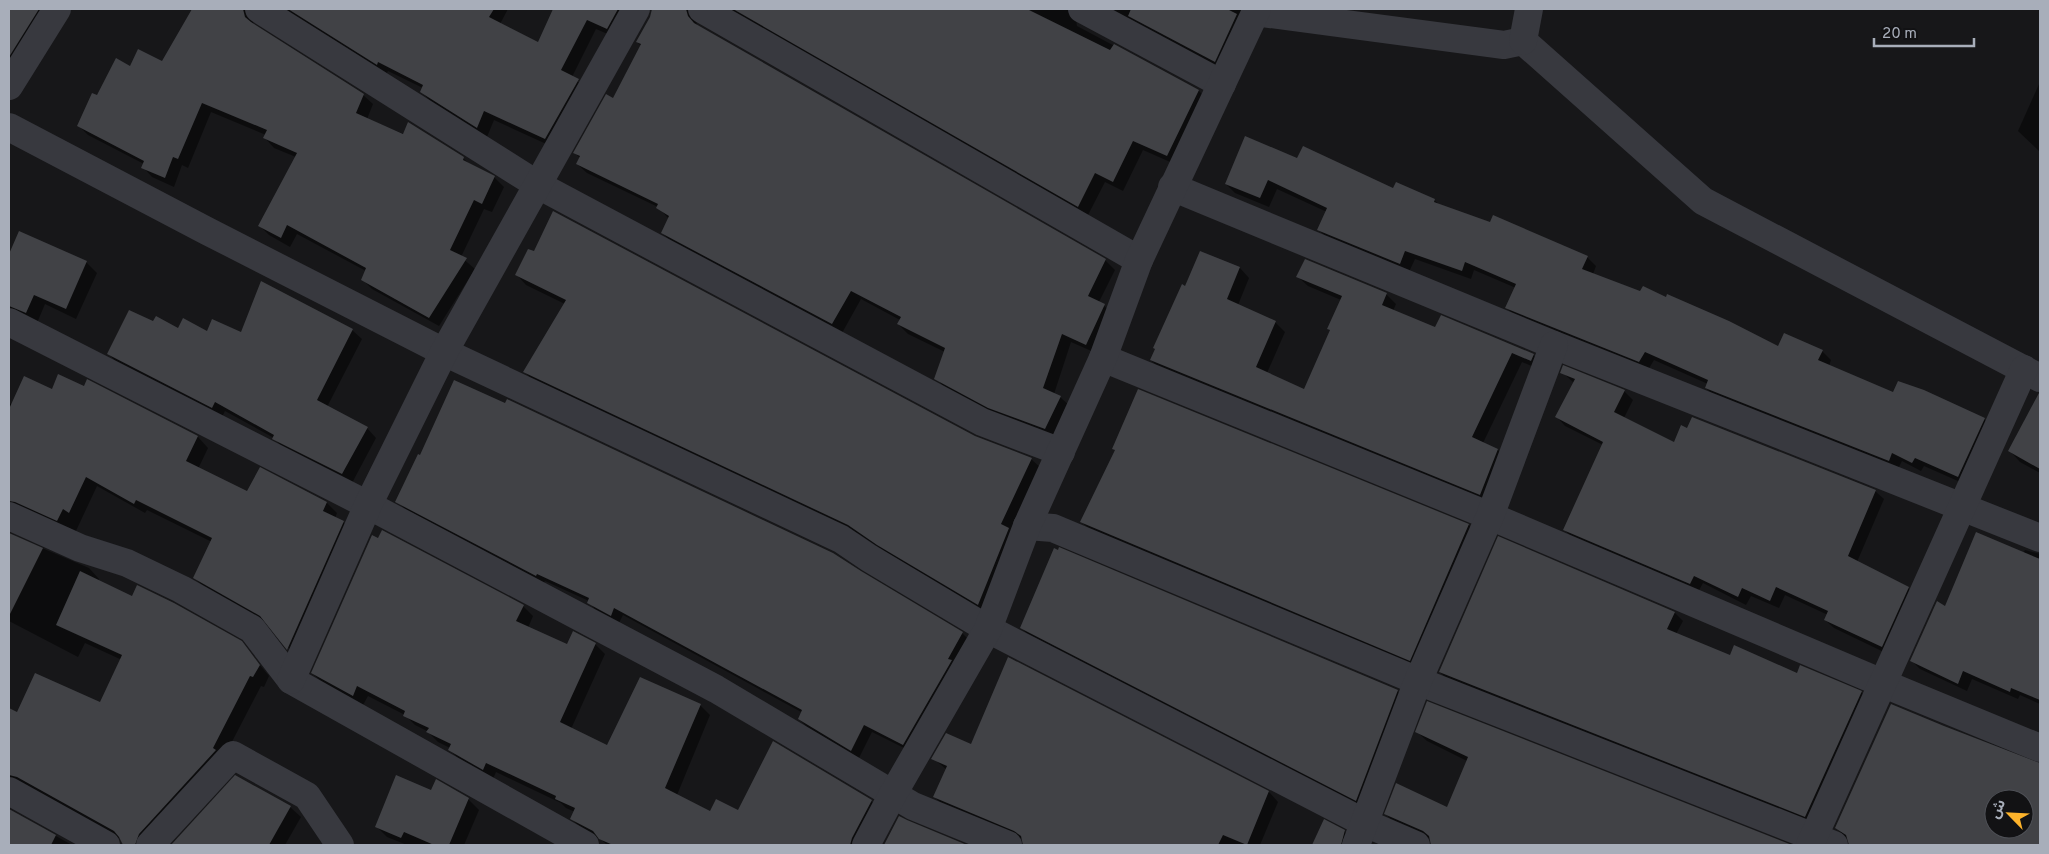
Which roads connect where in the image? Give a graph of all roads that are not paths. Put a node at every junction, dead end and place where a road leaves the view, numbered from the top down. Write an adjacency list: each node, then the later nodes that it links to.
1 (57, 9): 10 (street)
2 (259, 9): 12 (street)
3 (636, 9): 12 (street)
4 (702, 9): 14 (street)
5 (1082, 9): 9 (street)
6 (1529, 9): 8 (street)
7 (1256, 10): 8 (street); 9 (street)
8 (1523, 41): 19 (street)
9 (1222, 84): 13 (street)
10 (9, 86)
11 (9, 127): 17 (street)
12 (538, 186): 17 (street); 20 (street)
13 (1172, 187): 14 (street); 16 (street)
14 (1139, 260): 18 (street)
15 (9, 322): 21 (street)
16 (1554, 346): 22 (street); 24 (street)
17 (444, 352): 21 (street); 27 (street)
18 (1103, 358): 20 (street); 24 (street)
19 (2032, 374): 22 (street)
20 (1061, 452): 25 (street)
21 (368, 505): 28 (street); 33 (street)
22 (1962, 506): 26 (street); 30 (street)
23 (9, 516): 28 (street)
24 (1490, 516): 29 (street); 30 (street)
25 (1027, 526): 27 (street); 29 (street)
26 (2040, 538)
27 (988, 629): 33 (street); 34 (street)
28 (291, 680): 39 (street)
29 (1418, 681): 34 (street); 35 (street)
30 (1882, 684): 31 (street); 35 (street)
31 (2040, 748)
32 (9, 791): 36 (street)
33 (893, 794): 40 (street); 41 (street)
34 (1360, 834): 42 (street)
35 (1819, 842)
36 (106, 845)
37 (150, 845): 38 (street)
38 (340, 845)
39 (585, 845)
40 (866, 845)
41 (1008, 845)
42 (1416, 845)

